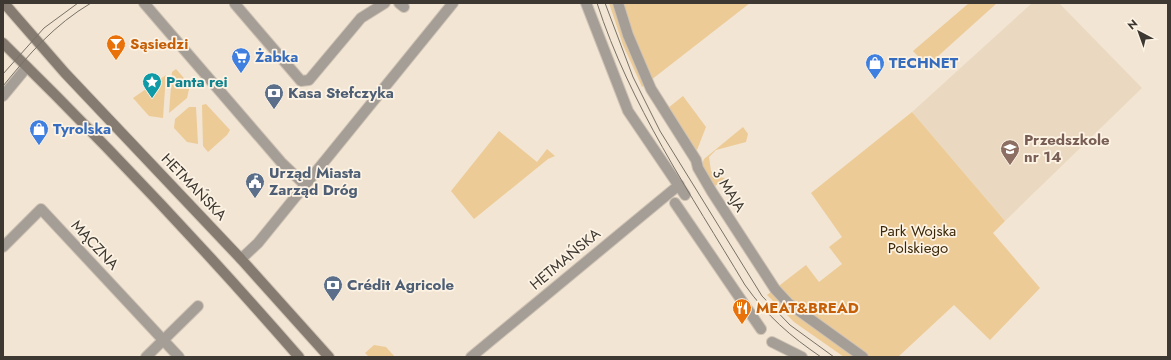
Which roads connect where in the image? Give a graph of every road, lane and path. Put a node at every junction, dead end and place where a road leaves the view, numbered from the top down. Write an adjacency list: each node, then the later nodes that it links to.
1 (4, 3): 16 (main road, HETMAŃSKA)
2 (144, 3): 11 (street)
3 (236, 3): 4 (street)
4 (385, 3)
5 (453, 3): 11 (street)
6 (586, 3): 12 (street)
7 (618, 3): 27 (street, 3 MAJA)
8 (3, 44): 9 (main road)
9 (27, 67): 10 (street); 23 (main road)
10 (3, 96)
11 (305, 185): 16 (street)
12 (679, 186): 13 (street); 25 (street, HETMAŃSKA)
13 (685, 196)
14 (675, 203): 18 (street)
15 (3, 247): 19 (street, MĄCZNA)
16 (242, 258): 24 (main road, HETMAŃSKA)
17 (198, 306): 19 (street)
18 (761, 329)
19 (163, 340): 21 (street); 22 (street, MĄCZNA)
20 (772, 342): 26 (street)
21 (146, 357)
22 (179, 357)
23 (299, 357)
24 (329, 357)
25 (471, 357)
26 (802, 357)
27 (863, 357)

